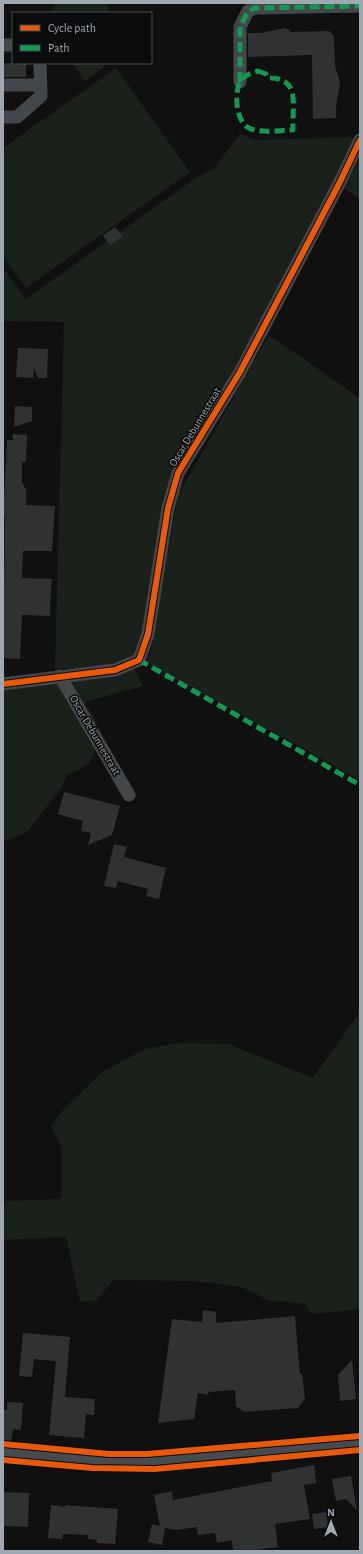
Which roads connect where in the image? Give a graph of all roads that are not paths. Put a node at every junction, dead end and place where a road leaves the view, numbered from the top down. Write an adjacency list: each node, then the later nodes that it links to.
1 (360, 6): 3 (street)
2 (40, 64): 5 (street)
3 (240, 82)
4 (3, 85): 5 (street)
5 (40, 85): 6 (street)
6 (3, 117)
7 (360, 140): 8 (street, Oscar Debunnestraat)
8 (60, 676): 9 (street, Oscar Debunnestraat); 10 (street, Oscar Debunnestraat)
9 (3, 684)
10 (129, 795)
11 (360, 1443): 12 (main road)
12 (3, 1452)

